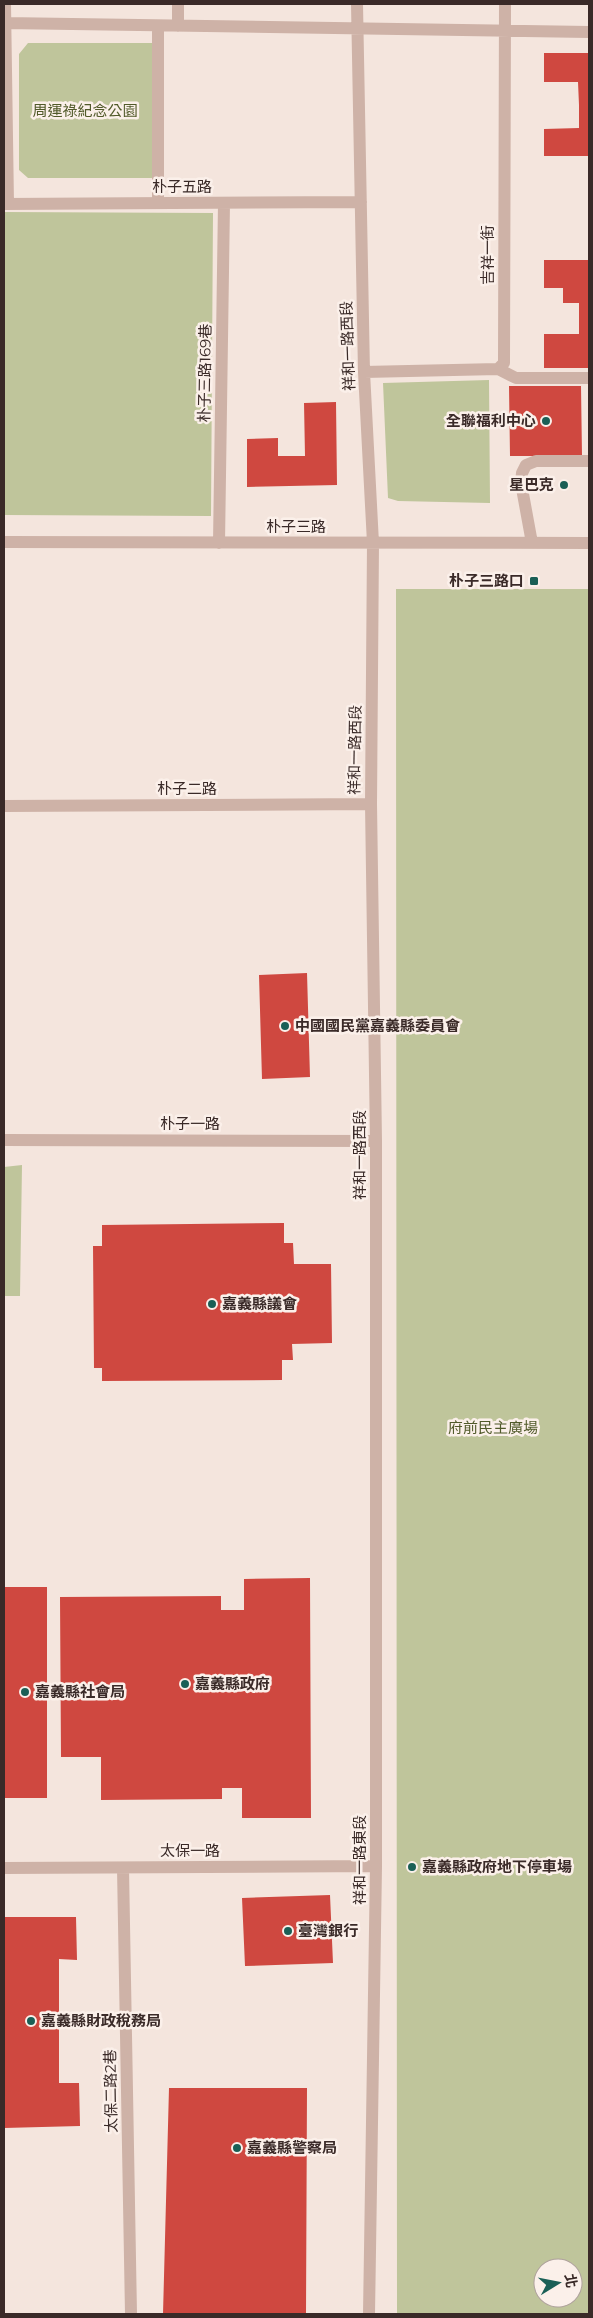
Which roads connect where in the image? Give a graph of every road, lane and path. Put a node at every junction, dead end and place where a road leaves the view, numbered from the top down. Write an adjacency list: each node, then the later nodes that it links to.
1 (5, 4): 5 (street)
2 (178, 4): 7 (street)
3 (358, 4): 8 (street, 祥和一路西段)
4 (505, 4): 9 (street, 吉祥一街)
5 (6, 24): 6 (street); 11 (street)
6 (158, 26): 7 (street); 13 (street)
7 (178, 26): 8 (street)
8 (358, 29): 9 (street); 12 (street, 祥和一路西段)
9 (505, 31): 10 (street); 16 (street, 吉祥一街)
10 (589, 32)
11 (5, 68): 15 (street)
12 (361, 202): 14 (street, 朴子五路); 17 (street, 祥和一路西段)
13 (158, 203): 14 (street, 朴子五路); 15 (street, 朴子五路)
14 (224, 203): 21 (street, 朴子三路169巷)
15 (6, 204)
16 (498, 369): 17 (street); 18 (street)
17 (364, 372): 22 (street, 祥和一路西段)
18 (589, 378)
19 (589, 461): 23 (street)
20 (4, 542): 21 (street, 朴子三路)
21 (219, 543): 22 (street, 朴子三路)
22 (373, 543): 23 (street, 朴子三路); 25 (street, 祥和一路西段)
23 (532, 543): 24 (street, 朴子三路)
24 (589, 543)
25 (371, 804): 26 (street, 朴子二路); 28 (street, 祥和一路西段)
26 (4, 806)
27 (4, 1140): 28 (street, 朴子一路)
28 (376, 1141): 29 (street, 祥和一路西段)
29 (377, 1496): 30 (street, 祥和一路東段)
30 (376, 1866): 32 (street, 太保一路); 34 (street, 祥和一路東段)
31 (4, 1868): 32 (street, 太保一路)
32 (123, 1868): 33 (street, 太保二路2巷)
33 (131, 2314)
34 (369, 2314)

